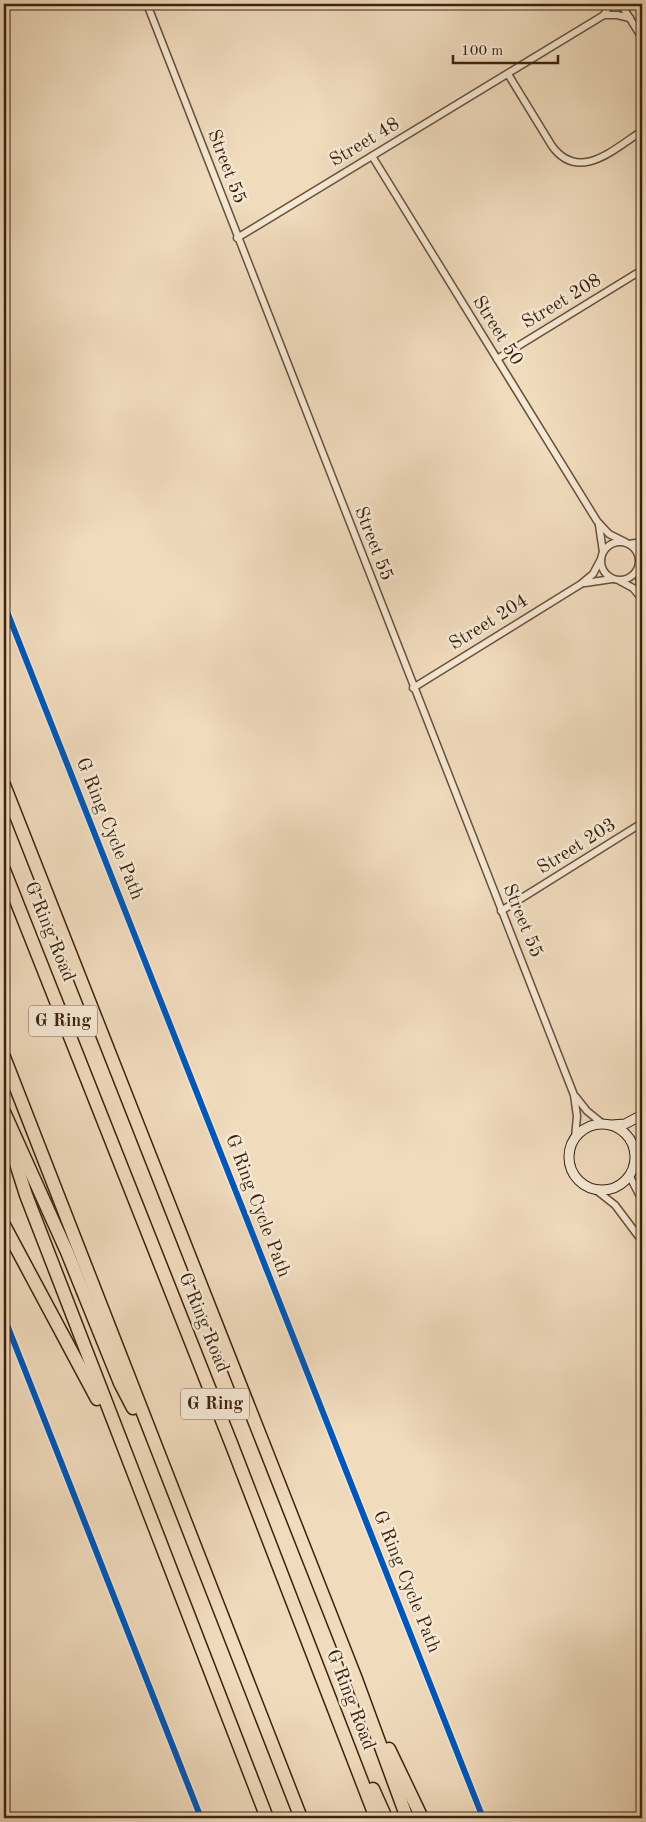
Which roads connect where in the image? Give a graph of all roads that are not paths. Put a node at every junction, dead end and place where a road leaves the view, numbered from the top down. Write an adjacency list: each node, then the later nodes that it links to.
1 (147, 4): 12 (street, Street 55)
2 (610, 4): 6 (street, Street 48)
3 (621, 4): 7 (street)
4 (637, 4): 5 (street)
5 (642, 12)
6 (604, 15): 7 (street); 9 (street, Street 48)
7 (630, 18): 8 (street)
8 (642, 38)
9 (508, 74): 10 (street); 11 (street, Street 48)
10 (642, 132)
11 (372, 156): 12 (street, Street 48); 14 (street, Street 50)
12 (237, 238): 23 (street, Street 55)
13 (642, 270): 14 (street, Street 208)
14 (497, 359): 15 (street, Street 50)
15 (597, 521): 17 (street, Street 50); 18 (street, Street 50)
16 (642, 542): 17 (street)
17 (627, 543): 18 (street); 19 (street)
18 (602, 556): 20 (street); 21 (street, Street 204)
19 (640, 564): 20 (street); 22 (street)
20 (615, 580): 21 (street, Street 204); 22 (street)
21 (581, 584): 23 (street, Street 204)
22 (642, 597)
23 (413, 688): 27 (street, Street 55)
24 (4, 785): 45 (highway)
25 (642, 823): 27 (street, Street 203)
26 (4, 870): 44 (highway, G Ring Road / G Ring)
27 (502, 911): 29 (street, Street 55)
28 (4, 1057): 43 (highway)
29 (574, 1095): 32 (street, Street 55); 34 (street, Street 55)
30 (4, 1112): 43 (highway)
31 (642, 1114): 32 (street)
32 (607, 1125): 34 (street); 36 (street)
33 (4, 1126): 42 (highway)
34 (575, 1138): 38 (street)
35 (642, 1152): 36 (street)
36 (634, 1161): 37 (street)
37 (629, 1174): 38 (street); 39 (street)
38 (596, 1190): 41 (street)
39 (642, 1200)
40 (4, 1225): 42 (highway)
41 (642, 1241)
42 (128, 1462): 46 (highway)
43 (164, 1470): 47 (highway)
44 (305, 1636): 48 (highway, G Ring Road / G Ring); 49 (highway)
45 (356, 1679): 50 (highway); 51 (highway)
46 (267, 1818)
47 (301, 1818)
48 (376, 1818)
49 (386, 1818)
50 (407, 1818)
51 (422, 1818)

